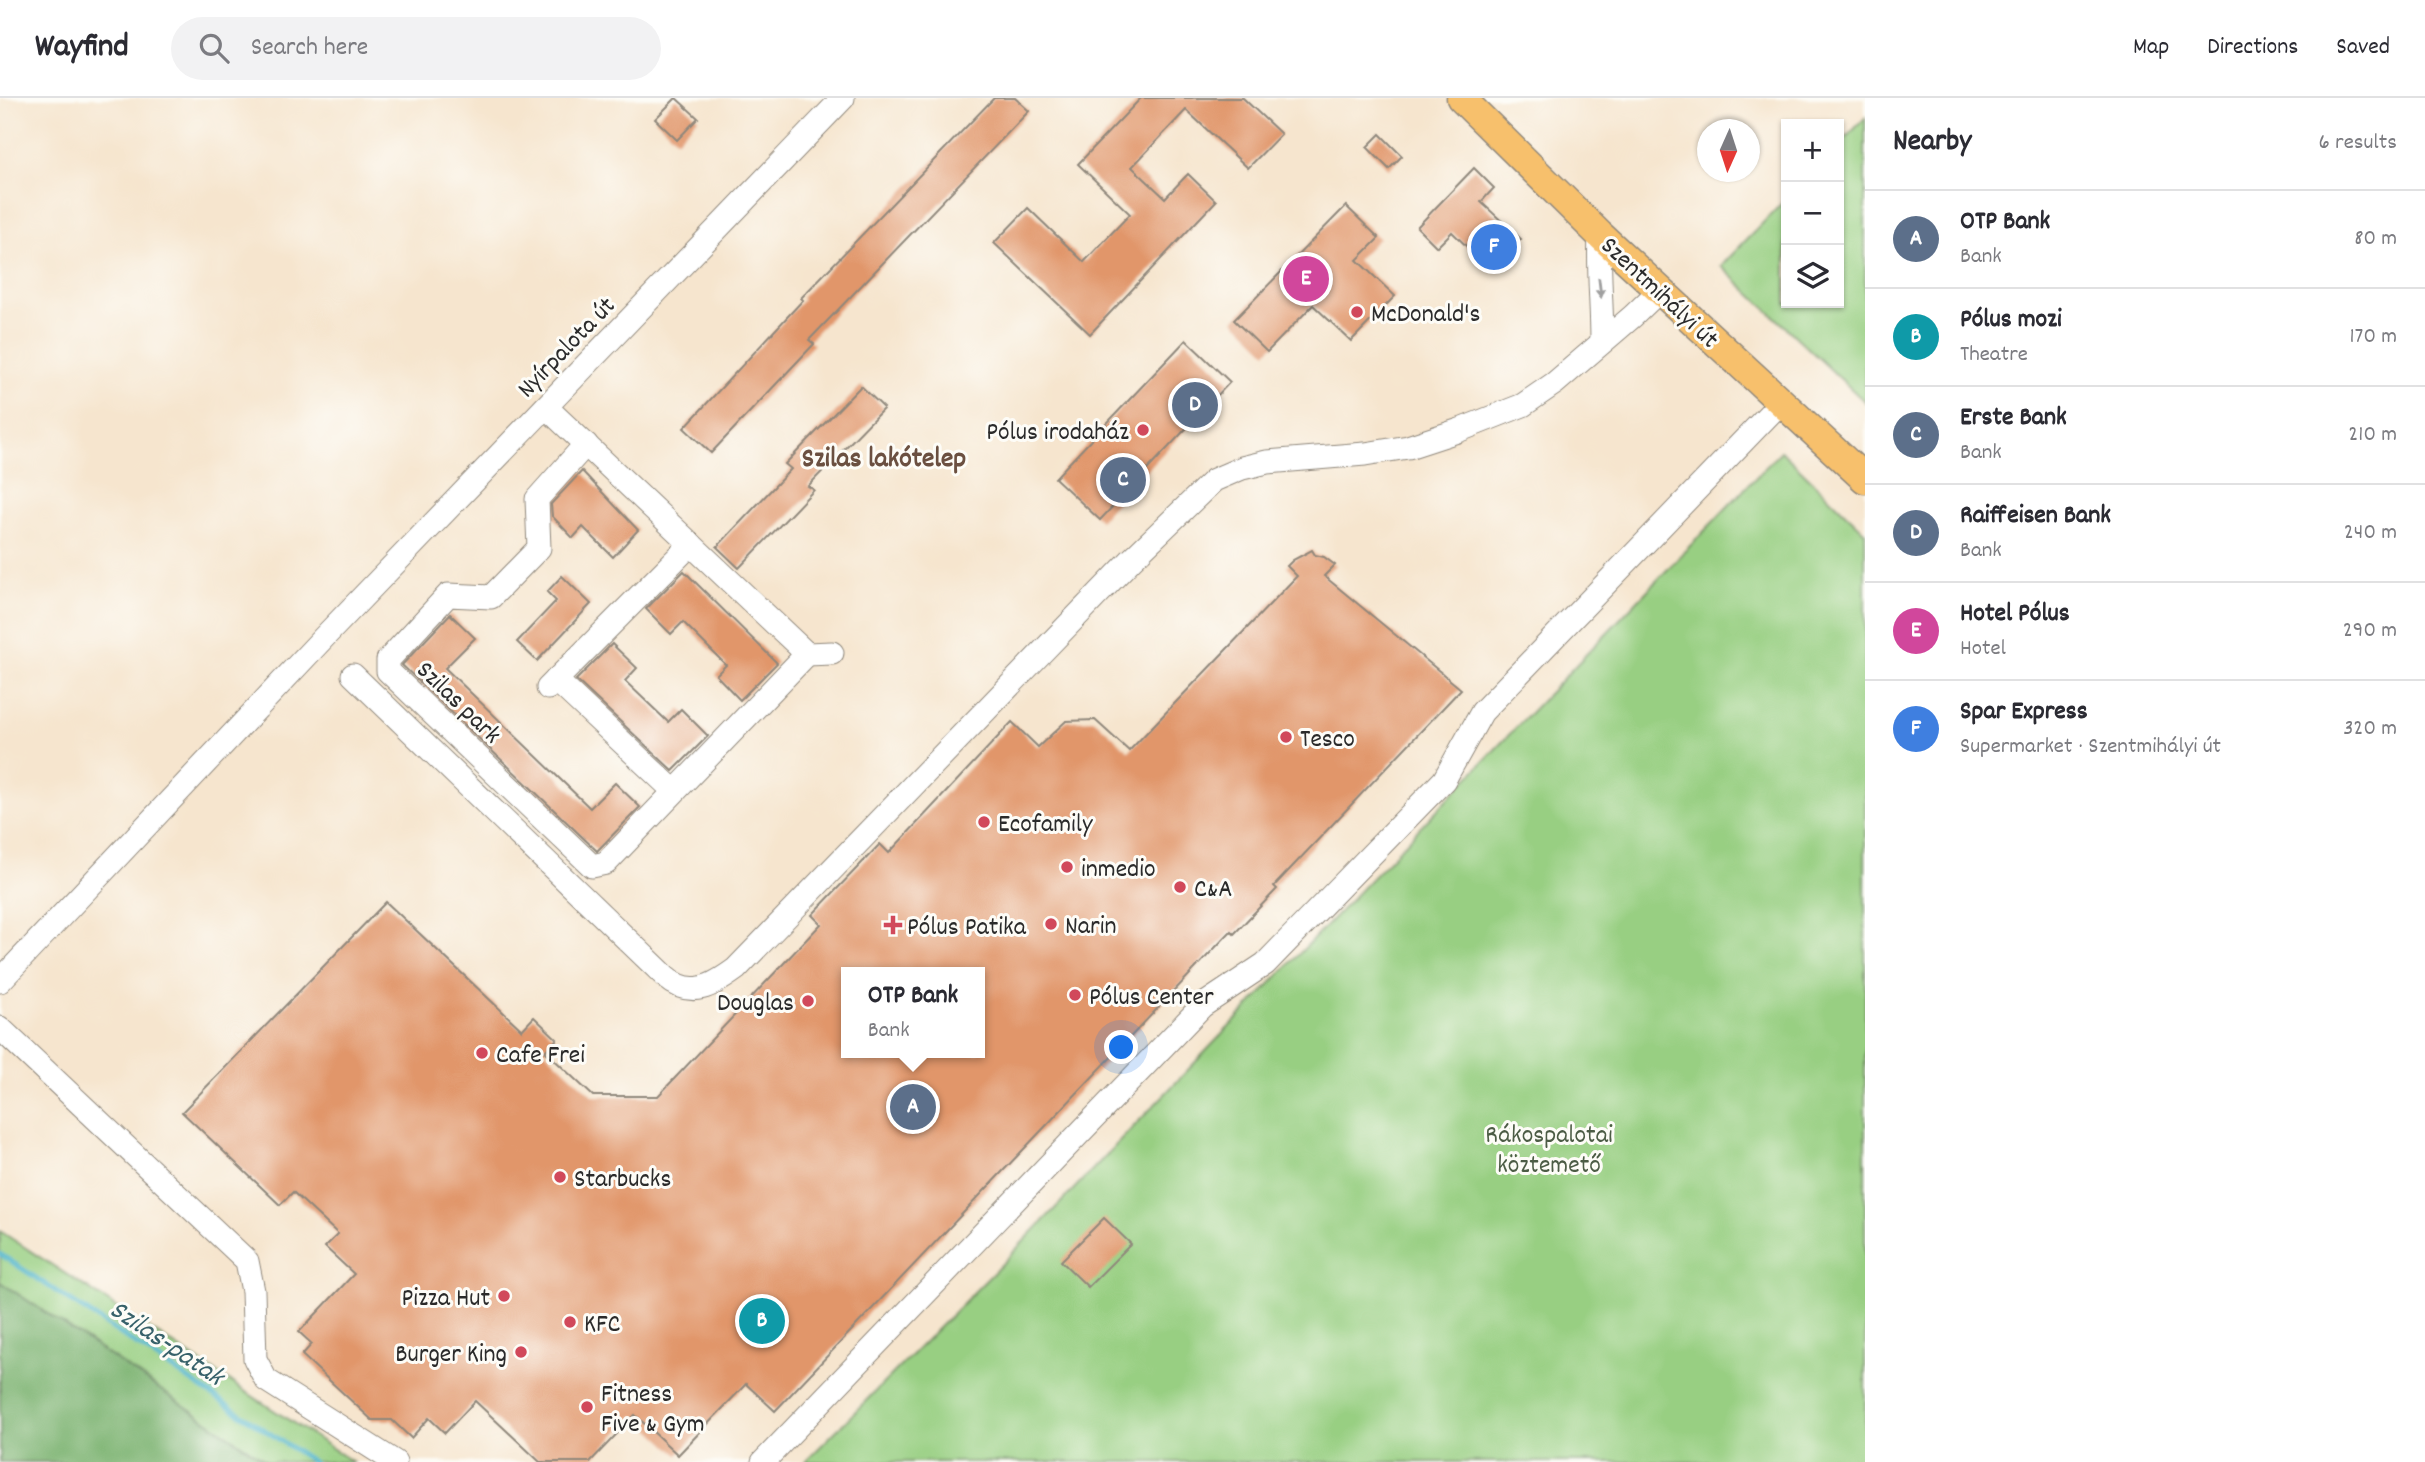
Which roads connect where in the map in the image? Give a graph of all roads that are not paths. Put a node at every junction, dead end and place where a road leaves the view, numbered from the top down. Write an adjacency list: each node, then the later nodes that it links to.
1 (843, 98): 7 (street, Nyírpalota út)
2 (1461, 98): 3 (main road, Szentmihályi út)
3 (1600, 235): 4 (main road, Szentmihályi út); 5 (street, one-way to 5)
4 (1660, 290): 5 (street); 6 (main road, Szentmihályi út)
5 (1602, 341): 13 (street)
6 (1782, 402): 9 (main road, Szentmihályi út); 18 (street)
7 (546, 407): 8 (street); 15 (street, Nyírpalota út)
8 (586, 444): 10 (street); 14 (street, Szilas park)
9 (1865, 479)
10 (691, 544): 12 (street); 14 (street)
11 (832, 653): 12 (street)
12 (807, 654): 14 (street, Szilas park)
13 (353, 675)
14 (674, 791)
15 (0, 981)
16 (0, 1028): 17 (street)
17 (395, 1462)
18 (763, 1462)

